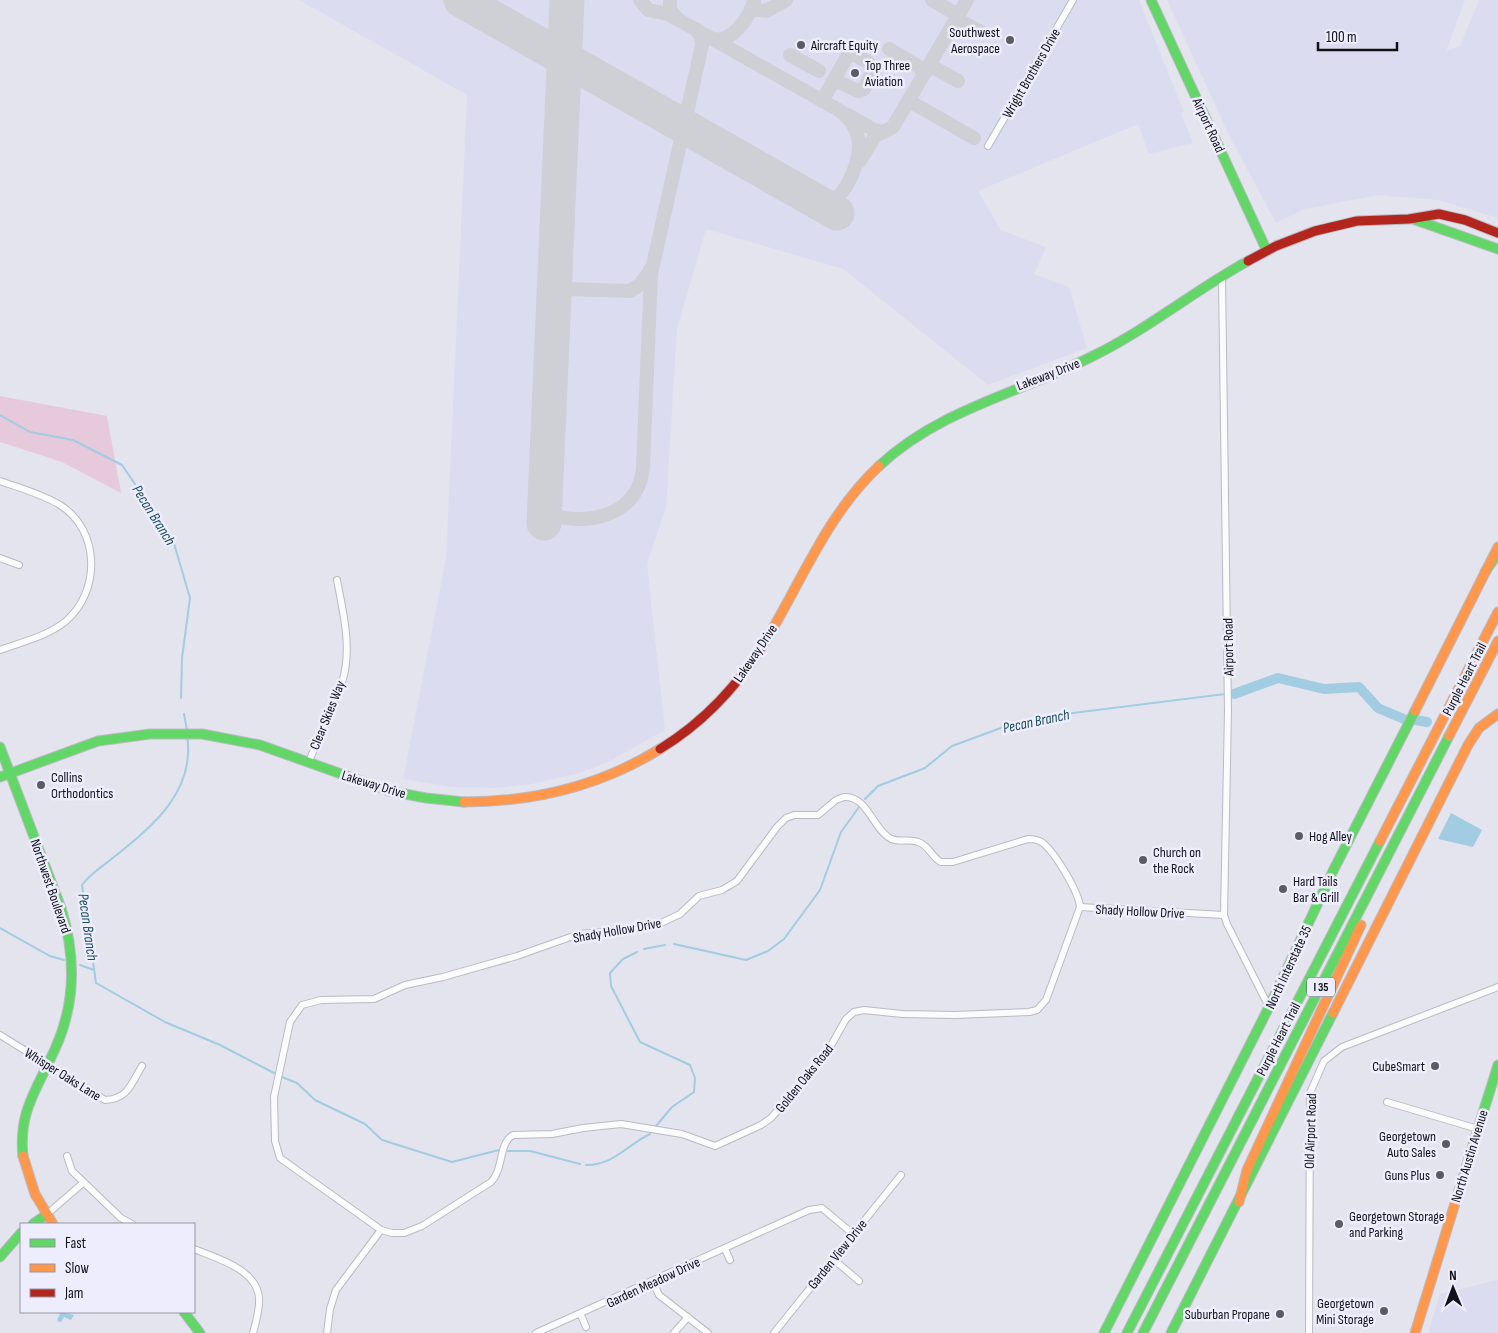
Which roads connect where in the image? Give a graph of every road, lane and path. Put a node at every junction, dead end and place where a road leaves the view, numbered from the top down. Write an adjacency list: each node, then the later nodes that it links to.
1 (1073, 0): 3 (street, Wright Brothers Drive)
2 (1151, 0): 7 (main road, Airport Road)
3 (988, 146)
4 (1413, 219): 5 (main road, Lakeway Drive); 6 (main road, Lakeway Drive); 7 (main road, Lakeway Drive)
5 (1498, 233)
6 (1498, 249)
7 (1266, 250): 8 (main road, Lakeway Drive)
8 (1222, 278): 21 (main road, Lakeway Drive); 26 (street, Airport Road)
9 (0, 480): 18 (street)
10 (1498, 547): 14 (main road, North Interstate 35)
11 (1498, 553): 14 (main road)
12 (0, 558): 13 (street)
13 (19, 565)
14 (1485, 572): 28 (main road, North Interstate 35)
15 (337, 580): 21 (street, Clear Skies Way)
16 (1498, 612): 65 (main road, Purple Heart Trail / I 35)
17 (1498, 641): 24 (main road, Purple Heart Trail / I 35)
18 (0, 650)
19 (1498, 714): 38 (main road)
20 (0, 747): 22 (main road, Northwest Boulevard)
21 (309, 761): 22 (main road, Lakeway Drive)
22 (10, 773): 23 (main road, Lakeway Drive); 31 (main road, Northwest Boulevard)
23 (0, 778)
24 (1398, 837): 38 (main road); 66 (main road, Purple Heart Trail / I 35)
25 (1080, 907): 26 (street, Shady Hollow Drive); 43 (street, Golden Oaks Road); 43 (street, Shady Hollow Drive)
26 (1224, 915): 28 (street, Airport Road)
27 (1498, 988): 68 (street, Old Airport Road)
28 (1269, 1007): 64 (main road, North Interstate 35)
29 (0, 1035): 31 (street, Whisper Oaks Lane)
30 (1498, 1065): 34 (main road, North Austin Avenue)
31 (48, 1066): 32 (street, Whisper Oaks Lane); 39 (main road, Northwest Boulevard)
32 (142, 1066)
33 (1387, 1102): 34 (street)
34 (1478, 1129): 69 (main road, North Austin Avenue)
35 (68, 1156): 37 (street)
36 (901, 1175): 45 (street, Garden View Drive)
37 (83, 1183): 39 (street); 42 (street)
38 (1239, 1202): 67 (main road)
39 (46, 1215): 40 (main road); 41 (main road, Northwest Boulevard)
40 (35, 1223)
41 (52, 1223)
42 (130, 1223)
43 (380, 1230): 59 (street)
44 (20, 1234): 48 (main road)
45 (853, 1234): 47 (street, Garden Meadow Drive); 49 (street, Garden View Drive)
46 (195, 1249): 58 (street)
47 (725, 1249): 50 (street); 52 (street, Garden Meadow Drive)
48 (0, 1257)
49 (833, 1259): 51 (street); 63 (street, Garden View Drive)
50 (730, 1260)
51 (859, 1281)
52 (653, 1282): 54 (street, Garden Meadow Drive); 55 (street)
53 (185, 1313): 57 (main road)
54 (580, 1314): 56 (street); 60 (street, Garden Meadow Drive)
55 (688, 1317): 61 (street); 62 (street)
56 (586, 1327)
57 (200, 1333)
58 (253, 1333)
59 (327, 1333)
60 (536, 1333)
61 (674, 1333)
62 (708, 1333)
63 (774, 1333)
64 (1104, 1333)
65 (1127, 1333)
66 (1143, 1333)
67 (1171, 1333)
68 (1309, 1333)
69 (1415, 1333)

